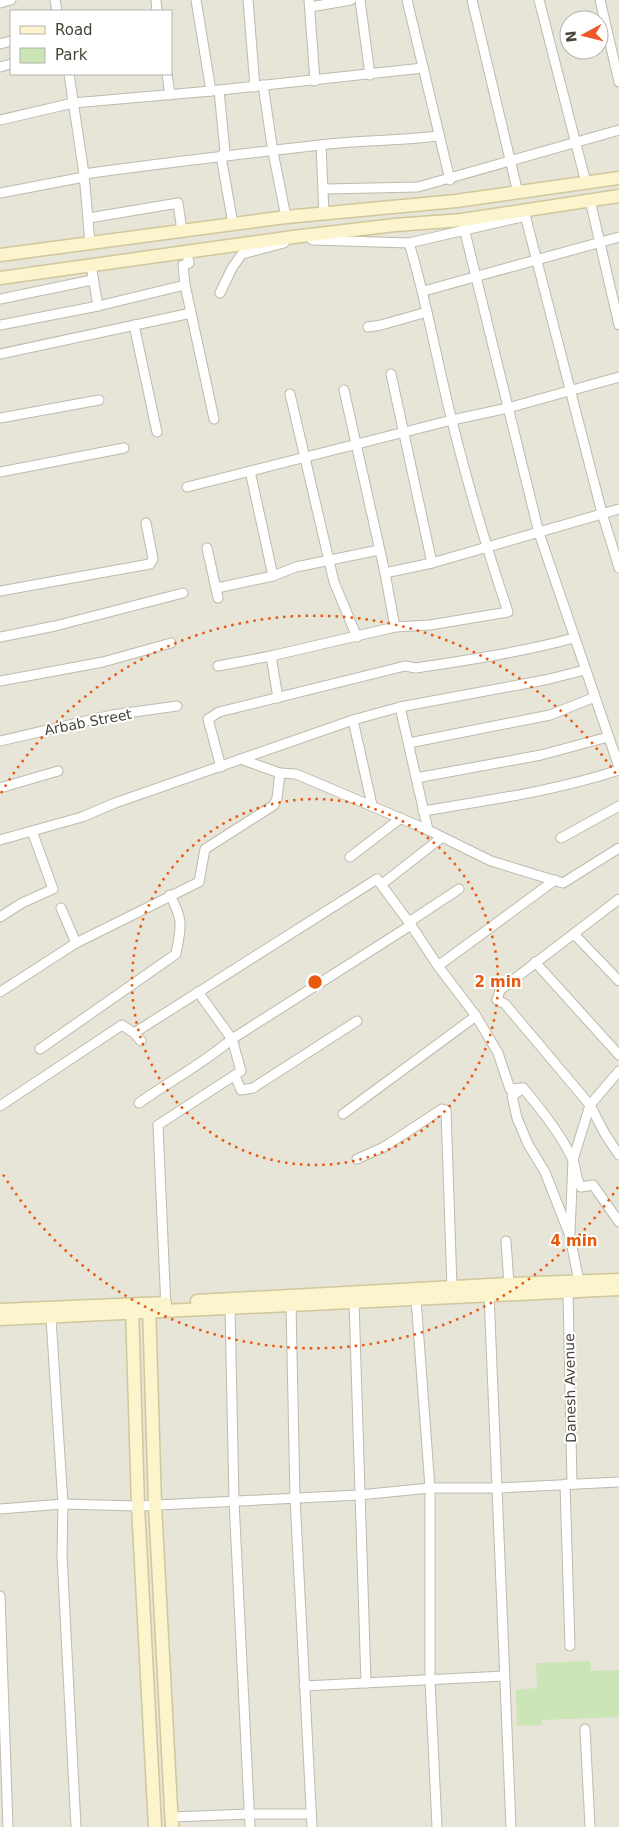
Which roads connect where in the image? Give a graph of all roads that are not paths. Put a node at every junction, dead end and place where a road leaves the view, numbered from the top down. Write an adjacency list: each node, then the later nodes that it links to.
1 (11, 0): 10 (street)
2 (196, 0): 19 (street)
3 (248, 0): 18 (street)
4 (351, 0): 11 (street)
5 (360, 0): 15 (street)
6 (407, 0): 12 (street)
7 (472, 0): 29 (street)
8 (539, 0): 25 (street)
9 (600, 0): 17 (street)
10 (0, 3)
11 (310, 3): 16 (street)
12 (423, 68): 15 (street); 24 (street)
13 (69, 75): 21 (street)
14 (167, 75): 20 (street)
15 (370, 76): 16 (street)
16 (315, 81): 18 (street)
17 (619, 82)
18 (259, 86): 19 (street); 27 (street)
19 (215, 91): 20 (street); 28 (street)
20 (170, 95): 21 (street)
21 (73, 103): 22 (street); 30 (street)
22 (0, 120)
23 (619, 130): 25 (street)
24 (438, 136): 26 (street); 32 (street)
25 (576, 142): 29 (street); 33 (street)
26 (321, 145): 27 (street); 34 (street)
27 (272, 152): 28 (street); 41 (street)
28 (221, 156): 30 (street); 43 (street)
29 (511, 160): 32 (street); 36 (street)
30 (84, 176): 35 (street); 42 (street)
31 (619, 178): 33 (main road)
32 (450, 180): 34 (street)
33 (586, 183): 36 (main road)
34 (325, 190): 39 (street)
35 (0, 193)
36 (518, 193): 39 (main road)
37 (619, 196): 38 (main road)
38 (590, 200): 40 (main road); 49 (street)
39 (324, 214): 41 (main road)
40 (525, 214): 44 (main road); 52 (street)
41 (286, 217): 43 (main road)
42 (89, 218): 45 (street); 47 (street)
43 (233, 224): 45 (main road)
44 (463, 226): 48 (street); 50 (main road); 55 (street)
45 (182, 231): 47 (main road)
46 (619, 237): 49 (street)
47 (90, 243): 51 (main road)
48 (409, 243): 58 (street); 59 (street)
49 (600, 243): 52 (street); 66 (street)
50 (187, 253): 53 (main road); 57 (street)
51 (0, 255)
52 (536, 261): 55 (street); 72 (street)
53 (91, 265): 54 (main road); 56 (street)
54 (0, 278)
55 (477, 278): 58 (street); 75 (street)
56 (92, 280): 60 (street); 61 (street)
57 (185, 285): 61 (street); 63 (street)
58 (424, 291): 62 (street)
59 (220, 293)
60 (0, 299)
61 (98, 306): 64 (street)
62 (428, 312): 67 (street); 78 (street)
63 (191, 313): 65 (street); 77 (street)
64 (0, 325)
65 (134, 325): 68 (street); 79 (street)
66 (619, 325)
67 (368, 326)
68 (0, 354)
69 (391, 374): 80 (street)
70 (619, 377): 72 (street)
71 (344, 390): 81 (street)
72 (570, 390): 75 (street); 88 (street)
73 (290, 394): 83 (street)
74 (99, 400): 76 (street)
75 (508, 408): 78 (street); 90 (street)
76 (0, 418)
77 (214, 419)
78 (452, 420): 80 (street); 91 (street)
79 (157, 432)
80 (405, 432): 81 (street); 95 (street)
81 (355, 444): 83 (street); 93 (street)
82 (124, 448): 85 (street)
83 (305, 458): 84 (street); 94 (street)
84 (250, 470): 86 (street); 98 (street)
85 (0, 472)
86 (187, 486)
87 (619, 509): 88 (street)
88 (602, 513): 90 (street); 96 (street)
89 (146, 523): 100 (street)
90 (540, 533): 91 (street); 106 (street)
91 (486, 547): 95 (street); 103 (street)
92 (207, 548): 99 (street)
93 (379, 550): 94 (street); 97 (street)
94 (328, 562): 98 (street); 105 (street)
95 (432, 563): 97 (street)
96 (619, 568)
97 (385, 573): 103 (street)
98 (273, 576): 99 (street)
99 (217, 588): 102 (street)
100 (0, 591)
101 (183, 593): 104 (street)
102 (218, 598)
103 (395, 627): 105 (street)
104 (0, 637)
105 (357, 637): 108 (street)
106 (574, 638): 110 (street); 113 (street)
107 (171, 642): 111 (street)
108 (271, 656): 109 (street); 113 (street)
109 (218, 666)
110 (585, 670): 112 (street); 115 (street)
111 (0, 681)
112 (595, 697): 117 (street); 119 (street)
113 (278, 698): 121 (street)
114 (177, 706): 118 (street, Arbab Street)
115 (400, 707): 116 (street); 119 (street)
116 (353, 720): 120 (street); 127 (street)
117 (608, 737): 122 (street); 125 (street)
118 (0, 741)
119 (410, 743): 125 (street)
120 (240, 760): 121 (street); 124 (street)
121 (221, 766): 132 (street)
122 (619, 769): 129 (street)
123 (58, 771): 126 (street)
124 (280, 773): 127 (street); 141 (street)
125 (416, 778): 129 (street)
126 (0, 788)
127 (372, 805): 130 (street)
128 (619, 806): 134 (street)
129 (423, 812): 131 (street)
130 (401, 818): 131 (street); 137 (street)
131 (428, 830): 133 (street)
132 (32, 831): 135 (street); 144 (street)
133 (441, 838): 138 (street); 139 (street)
134 (561, 838)
135 (0, 840)
136 (619, 848): 138 (street)
137 (350, 857)
138 (555, 880): 149 (street)
139 (382, 884): 145 (street); 152 (street)
140 (459, 889): 145 (street)
141 (170, 895): 147 (street); 158 (street)
142 (617, 903): 146 (street)
143 (60, 908): 147 (street)
144 (0, 917)
145 (410, 924): 149 (street); 156 (street)
146 (574, 934): 148 (street); 150 (street)
147 (76, 943): 151 (street)
148 (535, 962): 159 (street); 164 (street)
149 (438, 966): 153 (street)
150 (619, 981)
151 (0, 992)
152 (198, 992): 155 (street); 156 (street)
153 (476, 1016): 162 (street); 166 (street)
154 (357, 1021): 161 (street)
155 (134, 1033): 157 (street); 165 (street)
156 (232, 1039): 161 (street); 163 (street)
157 (141, 1042)
158 (40, 1049)
159 (619, 1056)
160 (619, 1071): 164 (street)
161 (235, 1076): 183 (street)
162 (523, 1088): 169 (street); 171 (street)
163 (139, 1103)
164 (590, 1105): 167 (street); 169 (street)
165 (0, 1106)
166 (343, 1114)
167 (619, 1155)
168 (357, 1159): 176 (street)
169 (573, 1160): 170 (street); 171 (street)
170 (619, 1222)
171 (570, 1236): 174 (street)
172 (506, 1241): 175 (street)
173 (619, 1280): 174 (main road)
174 (579, 1282): 175 (main road)
175 (509, 1284): 176 (main road)
176 (452, 1287): 183 (main road)
177 (619, 1289): 178 (main road)
178 (568, 1292): 179 (main road); 191 (street, Danesh Avenue)
179 (489, 1294): 180 (main road); 193 (street)
180 (416, 1299): 181 (main road); 192 (street)
181 (354, 1301): 182 (main road); 194 (street)
182 (291, 1304): 184 (main road); 195 (street)
183 (166, 1307): 184 (main road); 185 (main road)
184 (230, 1307): 196 (street)
185 (149, 1308): 186 (main road); 198 (main road)
186 (132, 1309): 187 (main road); 188 (main road); 199 (main road)
187 (0, 1310)
188 (51, 1318): 189 (main road); 197 (street)
189 (0, 1319)
190 (619, 1482): 191 (street)
191 (569, 1484): 193 (street); 202 (street, Danesh Avenue)
192 (430, 1488): 193 (street); 194 (street); 204 (street)
193 (498, 1488): 203 (street)
194 (360, 1494): 195 (street); 205 (street)
195 (295, 1498): 196 (street); 206 (street)
196 (234, 1501): 198 (street); 208 (street)
197 (62, 1504): 199 (street); 200 (street); 212 (street)
198 (155, 1505): 199 (street); 210 (main road)
199 (138, 1506): 213 (main road)
200 (0, 1509)
201 (0, 1596): 211 (street)
202 (570, 1646)
203 (504, 1676): 204 (street); 217 (street)
204 (430, 1680): 205 (street); 216 (street)
205 (366, 1683): 206 (street)
206 (304, 1686): 209 (street)
207 (585, 1729): 218 (street)
208 (249, 1814): 209 (street); 210 (street); 214 (street)
209 (311, 1814): 215 (street)
210 (172, 1822)
211 (8, 1827)
212 (76, 1827)
213 (155, 1827)
214 (250, 1827)
215 (312, 1827)
216 (437, 1827)
217 (511, 1827)
218 (590, 1827)

